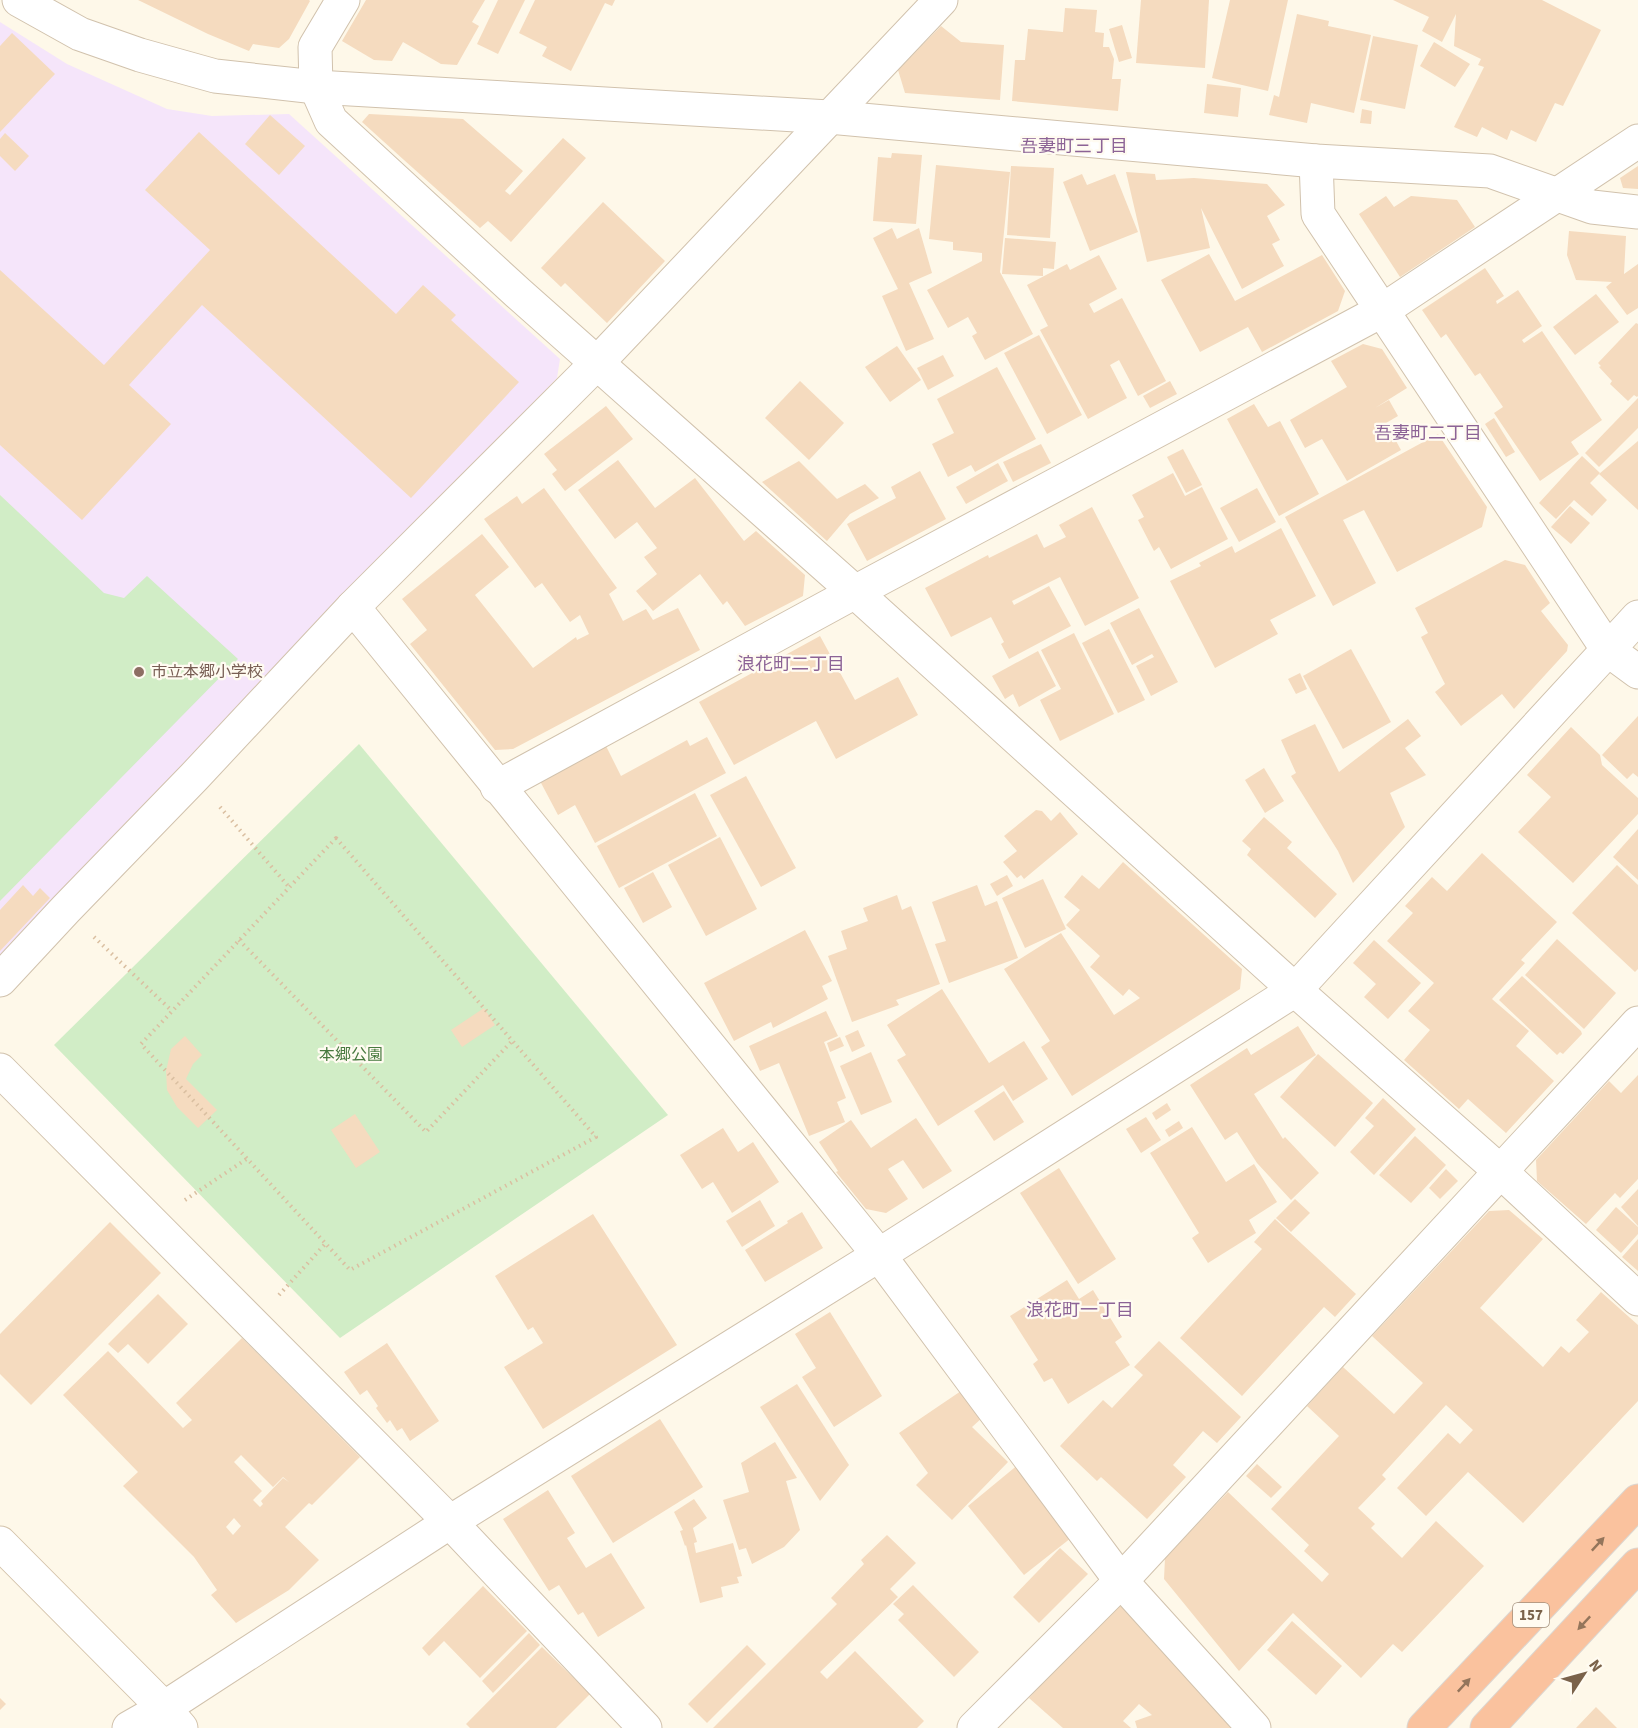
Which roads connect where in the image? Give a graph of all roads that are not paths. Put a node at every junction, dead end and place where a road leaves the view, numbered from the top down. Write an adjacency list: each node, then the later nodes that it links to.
1 (19, 0): 4 (street)
2 (343, 0): 4 (street)
3 (941, 0): 5 (street)
4 (316, 87): 5 (street); 11 (street)
5 (829, 117): 7 (street); 11 (street)
6 (1638, 141): 8 (street)
7 (1316, 161): 8 (street); 10 (street)
8 (1558, 194): 9 (street); 10 (street)
9 (1638, 212)
10 (1383, 310): 12 (street); 15 (street)
11 (597, 363): 12 (street); 13 (street)
12 (855, 592): 17 (street); 19 (street)
13 (352, 607): 17 (street); 18 (street)
14 (1638, 617): 15 (street)
15 (1608, 650): 16 (street); 19 (street)
16 (1638, 672)
17 (497, 787): 23 (street)
18 (0, 980)
19 (1295, 990): 22 (street); 23 (street)
20 (1638, 1023): 22 (street)
21 (0, 1070): 26 (street)
22 (1500, 1171): 24 (street); 29 (street)
23 (879, 1255): 26 (street); 29 (street)
24 (1638, 1299)
25 (1638, 1501): 35 (highway, 157, one-way to 25)
26 (450, 1522): 30 (street); 32 (street)
27 (0, 1544): 30 (street)
28 (1638, 1565): 36 (highway, 157, one-way to 36)
29 (1121, 1581): 33 (street); 34 (street)
30 (172, 1718): 31 (street)
31 (129, 1728)
32 (645, 1728)
33 (974, 1728)
34 (1254, 1728)
35 (1424, 1728)
36 (1487, 1728)

